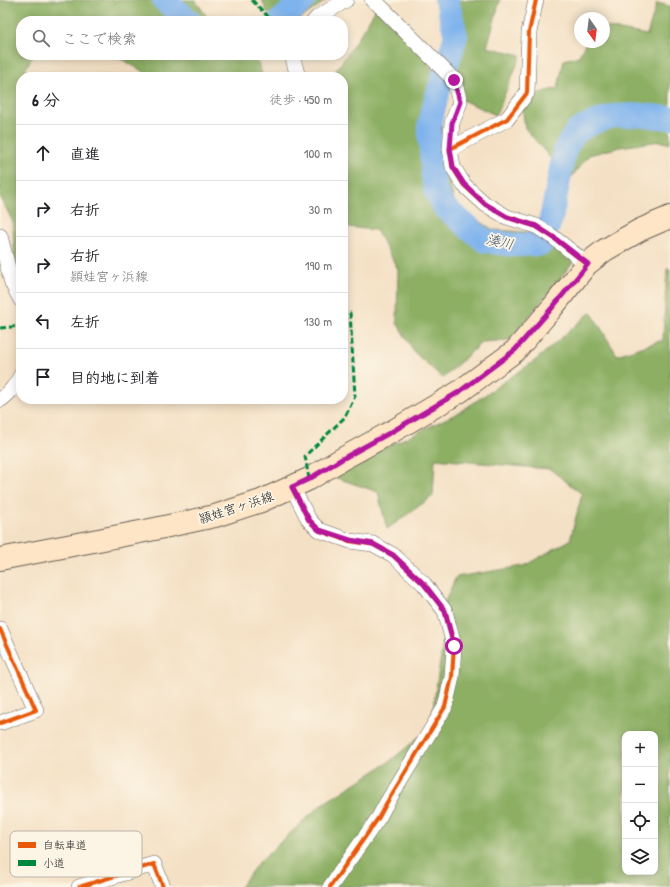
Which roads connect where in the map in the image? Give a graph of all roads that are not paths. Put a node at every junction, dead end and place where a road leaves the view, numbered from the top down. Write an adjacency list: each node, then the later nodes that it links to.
1 (346, 0): 4 (street)
2 (372, 0): 7 (street)
3 (536, 0): 7 (street)
4 (320, 16)
5 (293, 60): 6 (street)
6 (297, 72)
7 (450, 149): 10 (street)
8 (670, 217): 10 (main road, 頴娃宮ヶ浜線)
9 (0, 236): 11 (street)
10 (588, 264): 14 (main road, 頴娃宮ヶ浜線)
11 (16, 291)
12 (16, 384): 13 (street)
13 (0, 400)
14 (292, 487): 15 (main road, 頴娃宮ヶ浜線); 22 (street)
15 (0, 559)
16 (0, 629): 17 (street)
17 (0, 723)
18 (142, 868): 21 (street)
19 (112, 877): 20 (street)
20 (79, 887)
21 (163, 887)
22 (330, 887)

